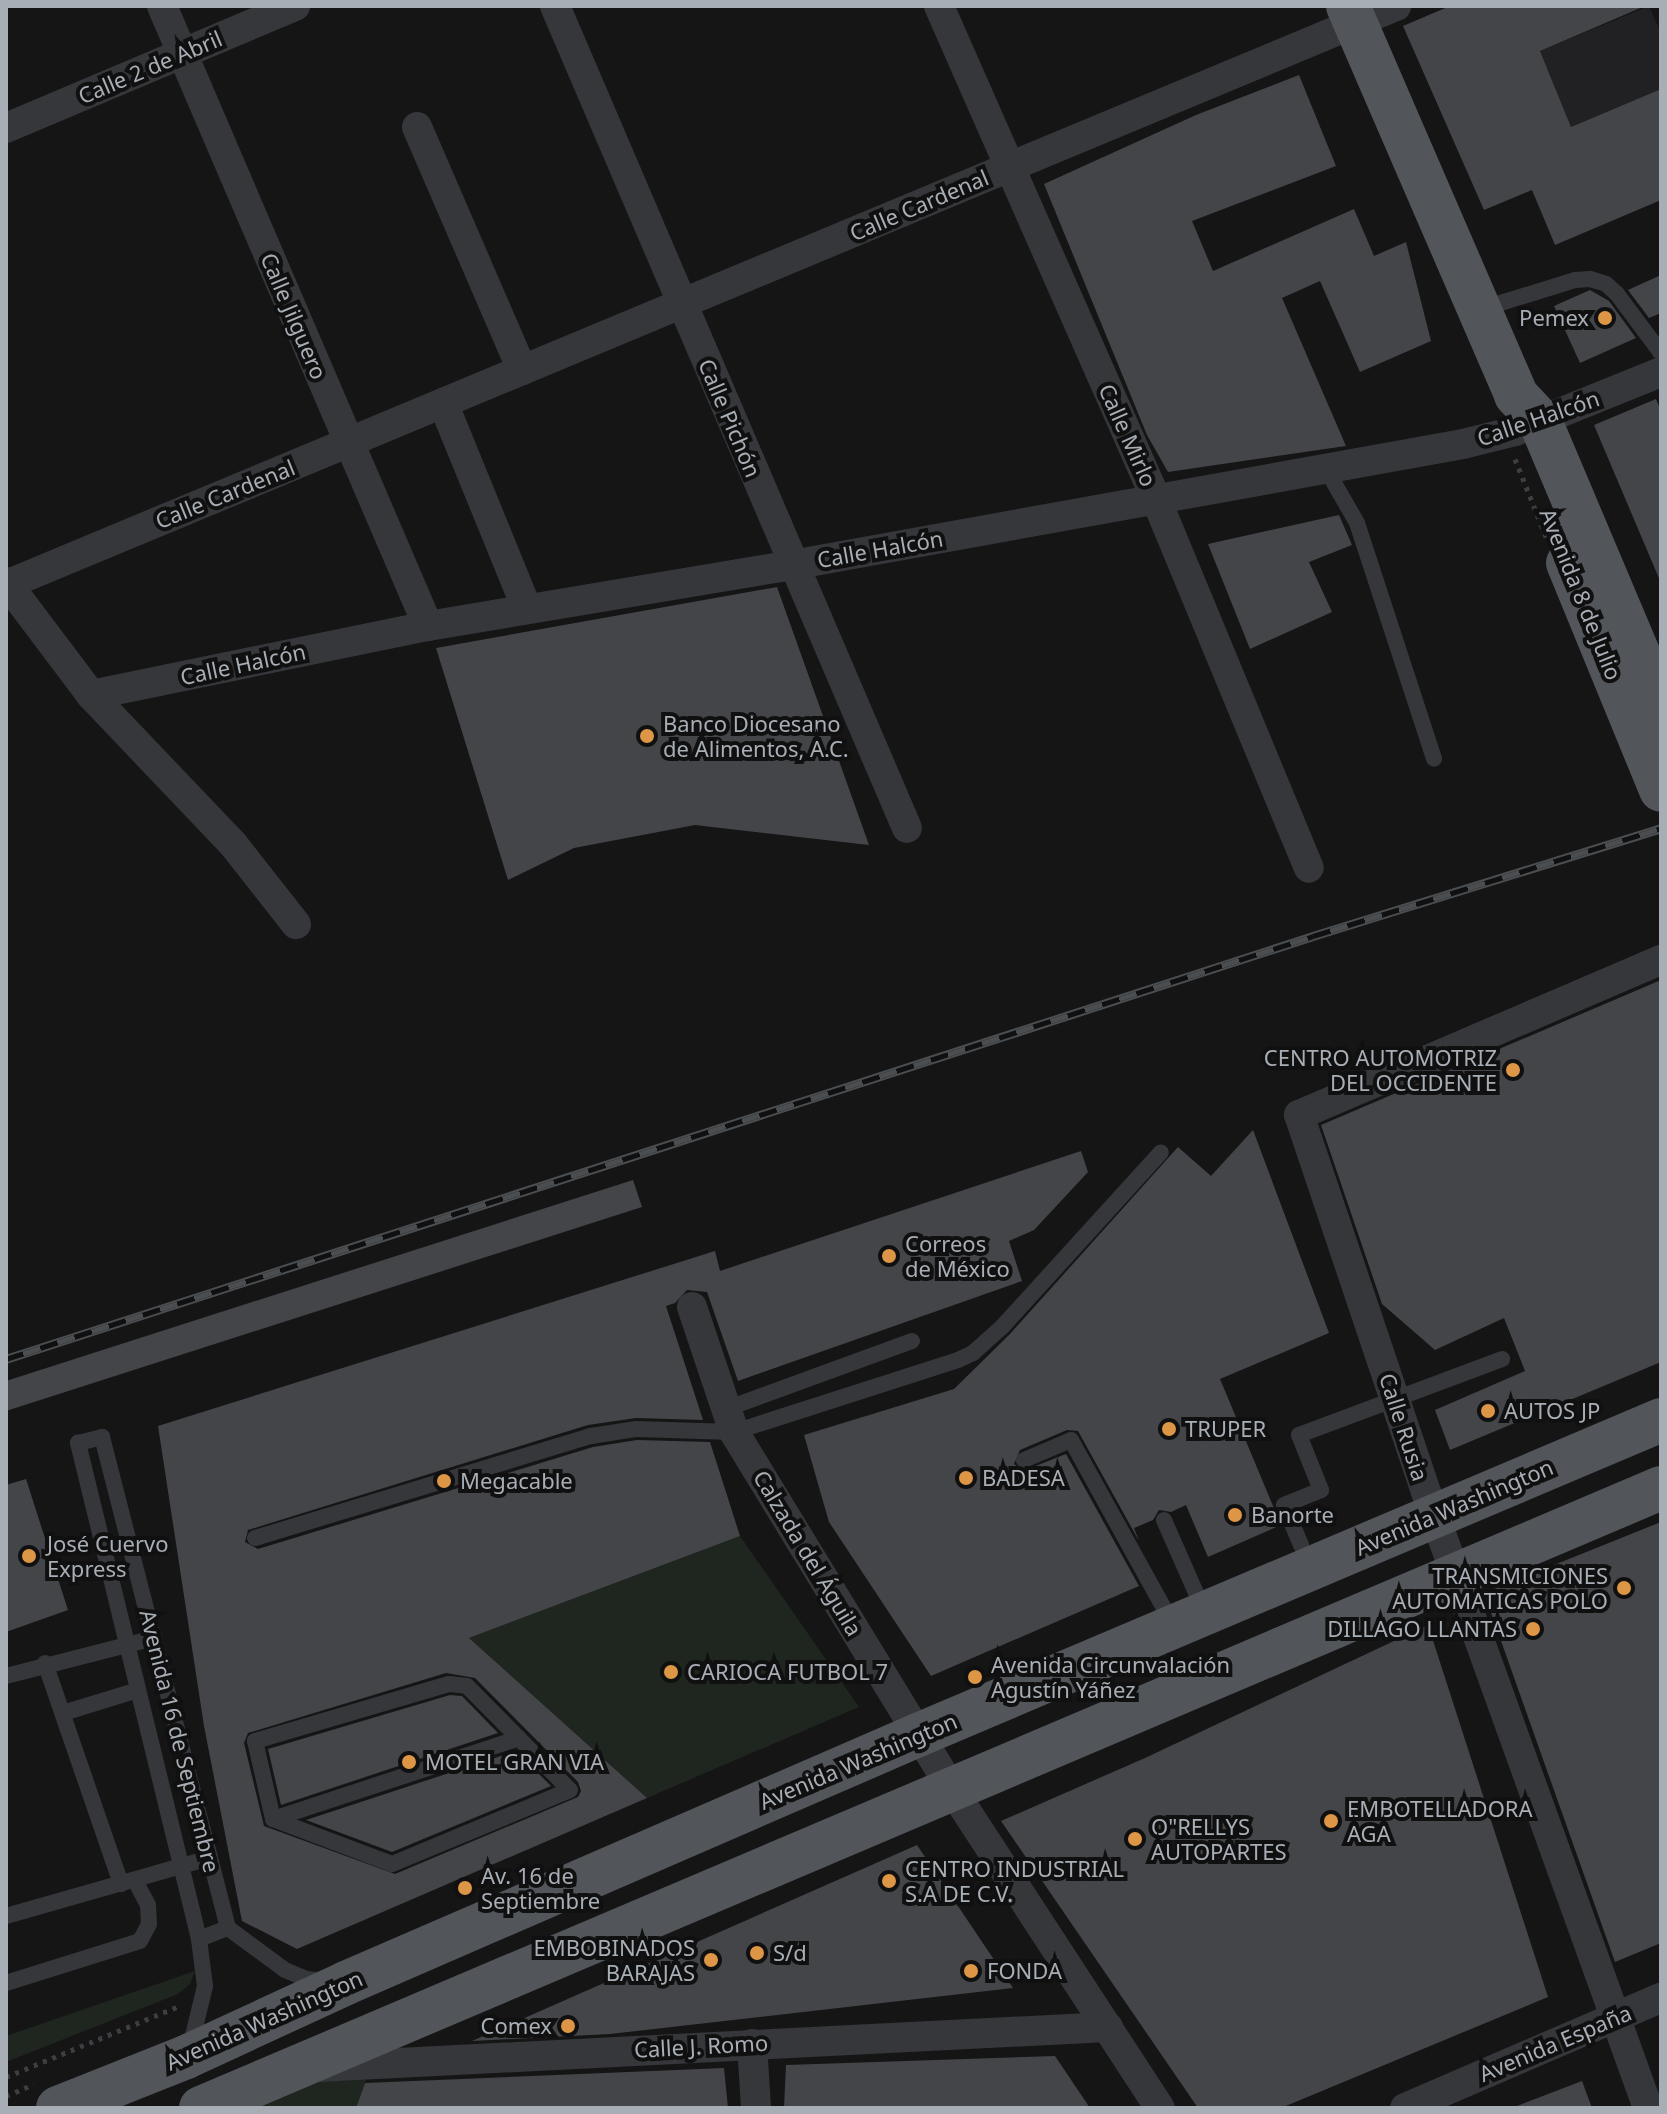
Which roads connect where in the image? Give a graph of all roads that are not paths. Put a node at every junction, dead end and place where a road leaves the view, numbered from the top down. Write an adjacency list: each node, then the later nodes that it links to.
1 (162, 6): 7 (street, Calle Jilguero)
2 (295, 6): 7 (street, Calle 2 de Abril)
3 (555, 6): 11 (street, Calle Pichón)
4 (939, 6): 10 (street, Calle Mirlo)
5 (1396, 6): 6 (street, Calle Cardenal)
6 (1352, 14): 10 (street, Calle Cardenal); 12 (main road, Avenida 8 de Julio)
7 (182, 54): 9 (street, Calle 2 de Abril); 18 (street, Calle Jilguero)
8 (417, 127): 14 (street)
9 (6, 128)
10 (1008, 167): 11 (street, Calle Cardenal); 20 (street, Calle Mirlo)
11 (682, 304): 14 (street, Calle Cardenal); 21 (street, Calle Pichón)
12 (1479, 310): 13 (lane); 17 (main road, Avenida 8 de Julio)
13 (1661, 353)
14 (522, 370): 16 (street, Calle Cardenal)
15 (1661, 372): 17 (street, Calle Halcón)
16 (443, 403): 18 (street, Calle Cardenal); 23 (street)
17 (1524, 415): 19 (street, Calle Halcón); 26 (main road, Avenida 8 de Julio); 28 (main road, Avenida 8 de Julio)
18 (348, 443): 22 (street, Calle Cardenal); 24 (street, Calle Jilguero)
19 (1326, 469): 20 (street, Calle Halcón); 27 (lane)
20 (1156, 499): 21 (street, Calle Halcón); 30 (street, Calle Mirlo)
21 (792, 565): 23 (street, Calle Halcón); 29 (street, Calle Pichón)
22 (6, 583): 25 (street)
23 (527, 609): 24 (street, Calle Halcón)
24 (428, 626): 25 (street, Calle Halcón)
25 (91, 695): 31 (street)
26 (1661, 707)
27 (1434, 759)
28 (1661, 790)
29 (907, 828)
30 (1309, 868)
31 (296, 924)
32 (1661, 960): 37 (street, Calle Rusia)
33 (1161, 1152): 39 (lane)
34 (692, 1307): 39 (street, Calzada del Águila)
35 (912, 1341): 39 (lane)
36 (1502, 1359): 37 (lane)
37 (1395, 1399): 42 (street, Calle Rusia); 45 (lane)
38 (1661, 1420): 42 (main road, Avenida Washington)
39 (730, 1421): 44 (lane); 54 (street, Calzada del Águila)
40 (1024, 1460): 47 (lane)
41 (1661, 1488): 46 (main road)
42 (1434, 1515): 46 (street, Calle Rusia); 47 (main road, Avenida Washington)
43 (1164, 1520): 47 (lane)
44 (255, 1538)
45 (1301, 1545)
46 (1456, 1576): 56 (main road); 67 (street, Calle Rusia)
47 (1190, 1619): 54 (main road, Avenida Washington)
48 (154, 1638): 49 (lane); 49 (lane, Avenida 16 de Septiembre); 58 (lane, Avenida 16 de Septiembre)
49 (127, 1644): 50 (lane); 52 (lane, Avenida 16 de Septiembre)
50 (45, 1663): 51 (lane); 53 (lane)
51 (6, 1676)
52 (138, 1690): 53 (lane); 59 (lane, Avenida 16 de Septiembre)
53 (63, 1713): 60 (lane)
54 (918, 1735): 56 (street, Calzada del Águila); 65 (main road, Avenida Washington)
55 (519, 1738): 57 (lane); 57 (lane); 57 (lane)
56 (954, 1788): 68 (street, Calzada del Águila); 71 (main road)
57 (273, 1819)
58 (210, 1858): 59 (lane); 62 (lane, Avenida 16 de Septiembre)
59 (181, 1867): 60 (lane); 63 (lane, Avenida 16 de Septiembre)
60 (128, 1883): 61 (lane); 64 (lane)
61 (6, 1916)
62 (228, 1928): 63 (lane); 65 (lane)
63 (199, 1939): 70 (lane, Avenida 16 de Septiembre)
64 (6, 1983)
65 (346, 1983): 70 (main road, Avenida Washington)
66 (1661, 1998): 67 (street, Avenida España)
67 (1616, 2017): 76 (street, Avenida España); 77 (street, Calle Rusia)
68 (1108, 2027): 69 (street, Calle J. Romo); 75 (street, Calzada del Águila)
69 (752, 2044): 71 (street, Calle J. Romo); 74 (street)
70 (186, 2057): 72 (main road); 73 (main road, Avenida Washington)
71 (293, 2069): 72 (main road)
72 (204, 2107)
73 (58, 2108)
74 (756, 2108)
75 (1160, 2108)
76 (1405, 2108)
77 (1648, 2108)

